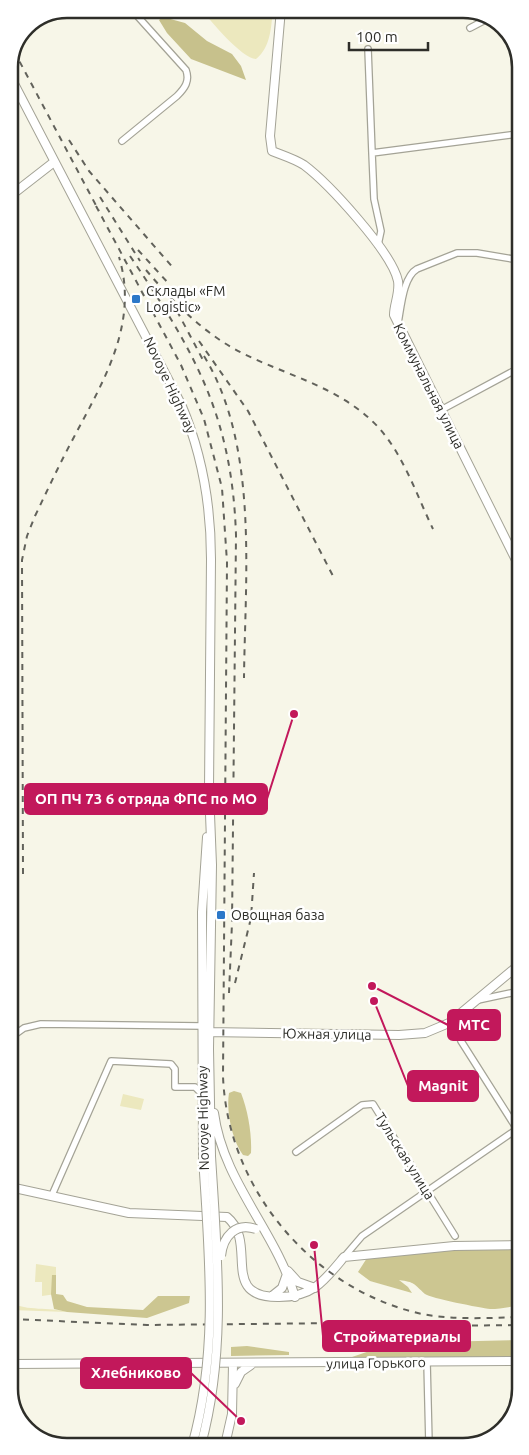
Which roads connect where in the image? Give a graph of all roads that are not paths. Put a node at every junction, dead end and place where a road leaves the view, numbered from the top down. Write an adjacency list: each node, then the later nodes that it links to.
1 (139, 18): 8 (street)
2 (280, 18): 12 (street, Коммунальная улица)
3 (482, 22): 4 (street)
4 (470, 28)
5 (368, 49): 9 (street)
6 (18, 92): 10 (street, Novoye Highway)
7 (512, 135): 9 (street)
8 (122, 141)
9 (372, 152): 12 (street)
10 (54, 162): 11 (street); 21 (street, Novoye Highway)
11 (18, 190)
12 (378, 245): 14 (street, Коммунальная улица)
13 (512, 259): 14 (street)
14 (398, 323): 16 (street, Коммунальная улица)
15 (512, 372): 16 (street)
16 (441, 410): 17 (street, Коммунальная улица)
17 (512, 552)
18 (512, 971): 20 (street, Южная улица)
19 (512, 993): 20 (street)
20 (478, 1000): 21 (street, Южная улица)
21 (204, 1030): 22 (street); 24 (street, Novoye Highway)
22 (18, 1032)
23 (461, 1041): 27 (street)
24 (206, 1080): 25 (street); 26 (street, Novoye Highway); 34 (street); 39 (street, Novoye Highway, bridge)
25 (195, 1087): 26 (street); 32 (street)
26 (202, 1094): 49 (street, Novoye Highway, bridge)
27 (512, 1119)
28 (512, 1135): 31 (street)
29 (296, 1152): 31 (street, Тульская улица)
30 (18, 1189): 32 (street)
31 (427, 1191): 33 (street, Тульская улица); 36 (street)
32 (52, 1195): 41 (street)
33 (455, 1236)
34 (272, 1243): 37 (street); 39 (street, bridge)
35 (512, 1245): 36 (street)
36 (344, 1257): 38 (street)
37 (287, 1270): 38 (street); 40 (street); 41 (street)
38 (316, 1288): 40 (street)
39 (219, 1293): 50 (street, Novoye Highway, bridge)
40 (295, 1296): 41 (street)
41 (270, 1297)
42 (512, 1361): 43 (street, улица Горького)
43 (427, 1362): 47 (street, улица Горького); 52 (street)
44 (18, 1364): 45 (street, улица Горького)
45 (213, 1364): 46 (street, улица Горького); 48 (street)
46 (233, 1364): 47 (street, улица Горького); 48 (street)
47 (253, 1364): 48 (street)
48 (233, 1388): 51 (street)
49 (194, 1437)
50 (203, 1437)
51 (227, 1437)
52 (429, 1438)

